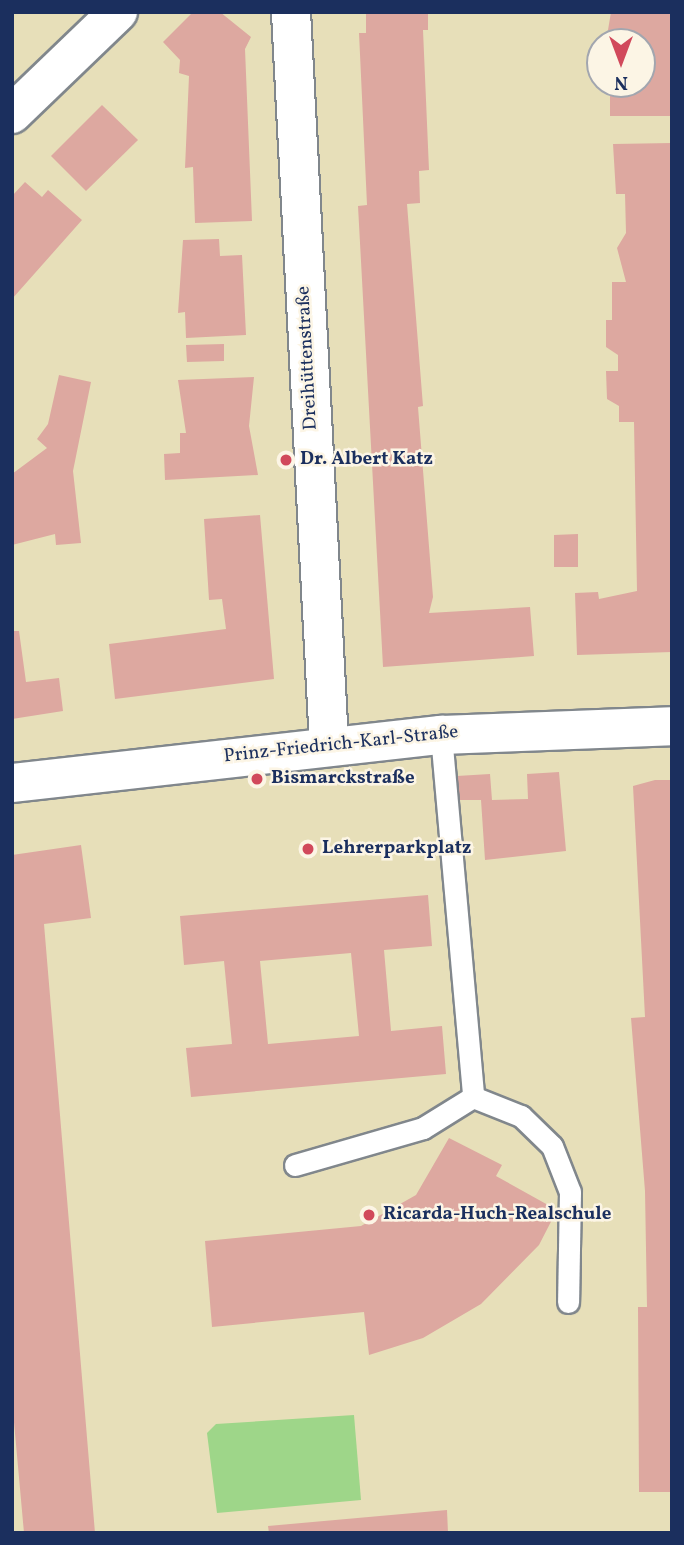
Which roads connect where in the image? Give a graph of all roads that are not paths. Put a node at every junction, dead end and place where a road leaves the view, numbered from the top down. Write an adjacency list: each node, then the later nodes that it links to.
1 (118, 12): 3 (street)
2 (291, 12): 6 (street, Dreihüttenstraße)
3 (12, 114)
4 (672, 726): 5 (street, Prinz-Friedrich-Karl-Straße)
5 (441, 734): 6 (street, Prinz-Friedrich-Karl-Straße); 8 (lane)
6 (329, 745): 7 (street, Prinz-Friedrich-Karl-Straße)
7 (12, 783)
8 (472, 1097): 9 (lane); 10 (lane)
9 (295, 1165)
10 (568, 1302)

